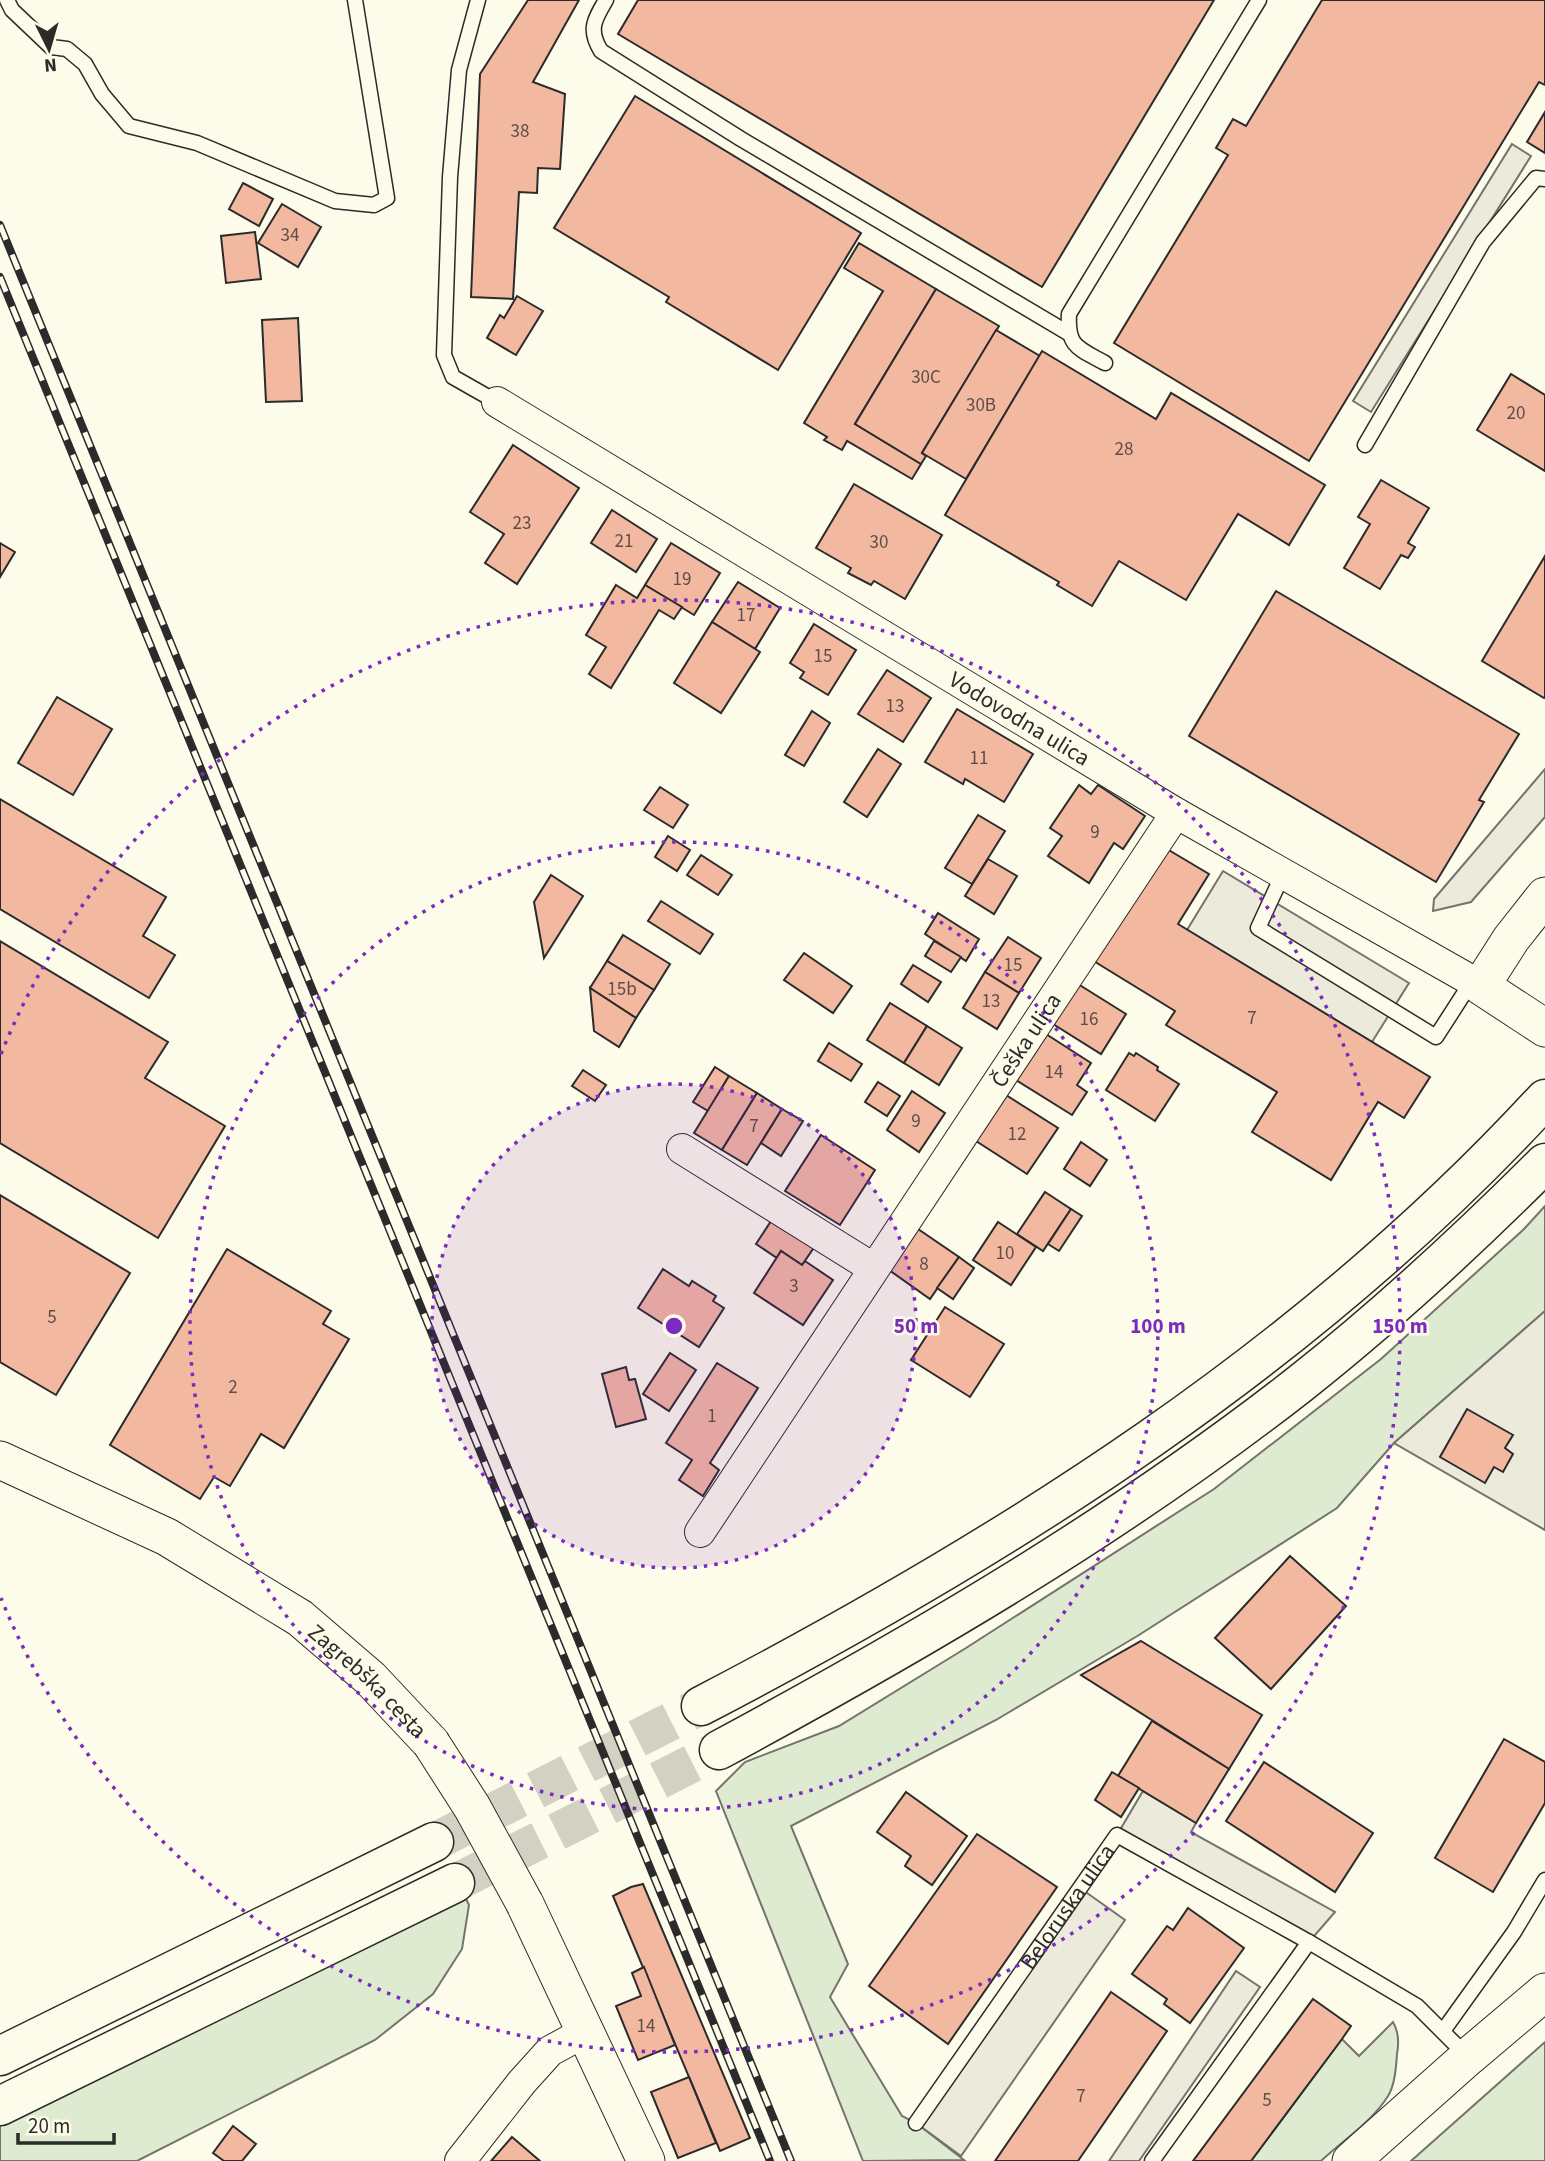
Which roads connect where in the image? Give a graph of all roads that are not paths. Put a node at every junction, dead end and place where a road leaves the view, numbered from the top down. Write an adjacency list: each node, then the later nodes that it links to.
1 (7, 0): 2 (lane)
2 (355, 0)
3 (478, 0): 9 (lane)
4 (606, 0): 7 (lane)
5 (1259, 0): 7 (lane)
6 (1545, 179): 10 (lane)
7 (1068, 333): 8 (lane)
8 (1105, 363)
9 (497, 402): 11 (street, Vodovodna ulica)
10 (1365, 445)
11 (1176, 813): 12 (street, Vodovodna ulica); 19 (street, Češka ulica)
12 (1283, 874): 14 (street, Vodovodna ulica); 14 (lane)
13 (1545, 896): 14 (street)
14 (1476, 984): 15 (street, Vodovodna ulica)
15 (1538, 1024)
16 (1545, 1098): 22 (highway)
17 (682, 1149): 19 (street)
18 (1545, 1163): 23 (highway)
19 (873, 1268): 21 (street, Češka ulica)
20 (0, 1460): 30 (street, Zagrebška cesta, bridge)
21 (700, 1532)
22 (701, 1706)
23 (719, 1750)
24 (434, 1842): 31 (highway)
25 (1545, 1881): 29 (lane)
26 (455, 1883): 33 (highway)
27 (1309, 1942): 29 (lane, Beloruska ulica); 34 (lane, Beloruska ulica); 37 (lane)
28 (1545, 1992): 32 (street)
29 (1443, 2031): 32 (lane, Beloruska ulica)
30 (585, 2032): 35 (street); 36 (street, Zagrebška cesta)
31 (0, 2056)
32 (1468, 2057): 38 (street)
33 (0, 2106)
34 (916, 2123)
35 (460, 2161)
36 (646, 2161)
37 (1152, 2161)
38 (1351, 2161)

